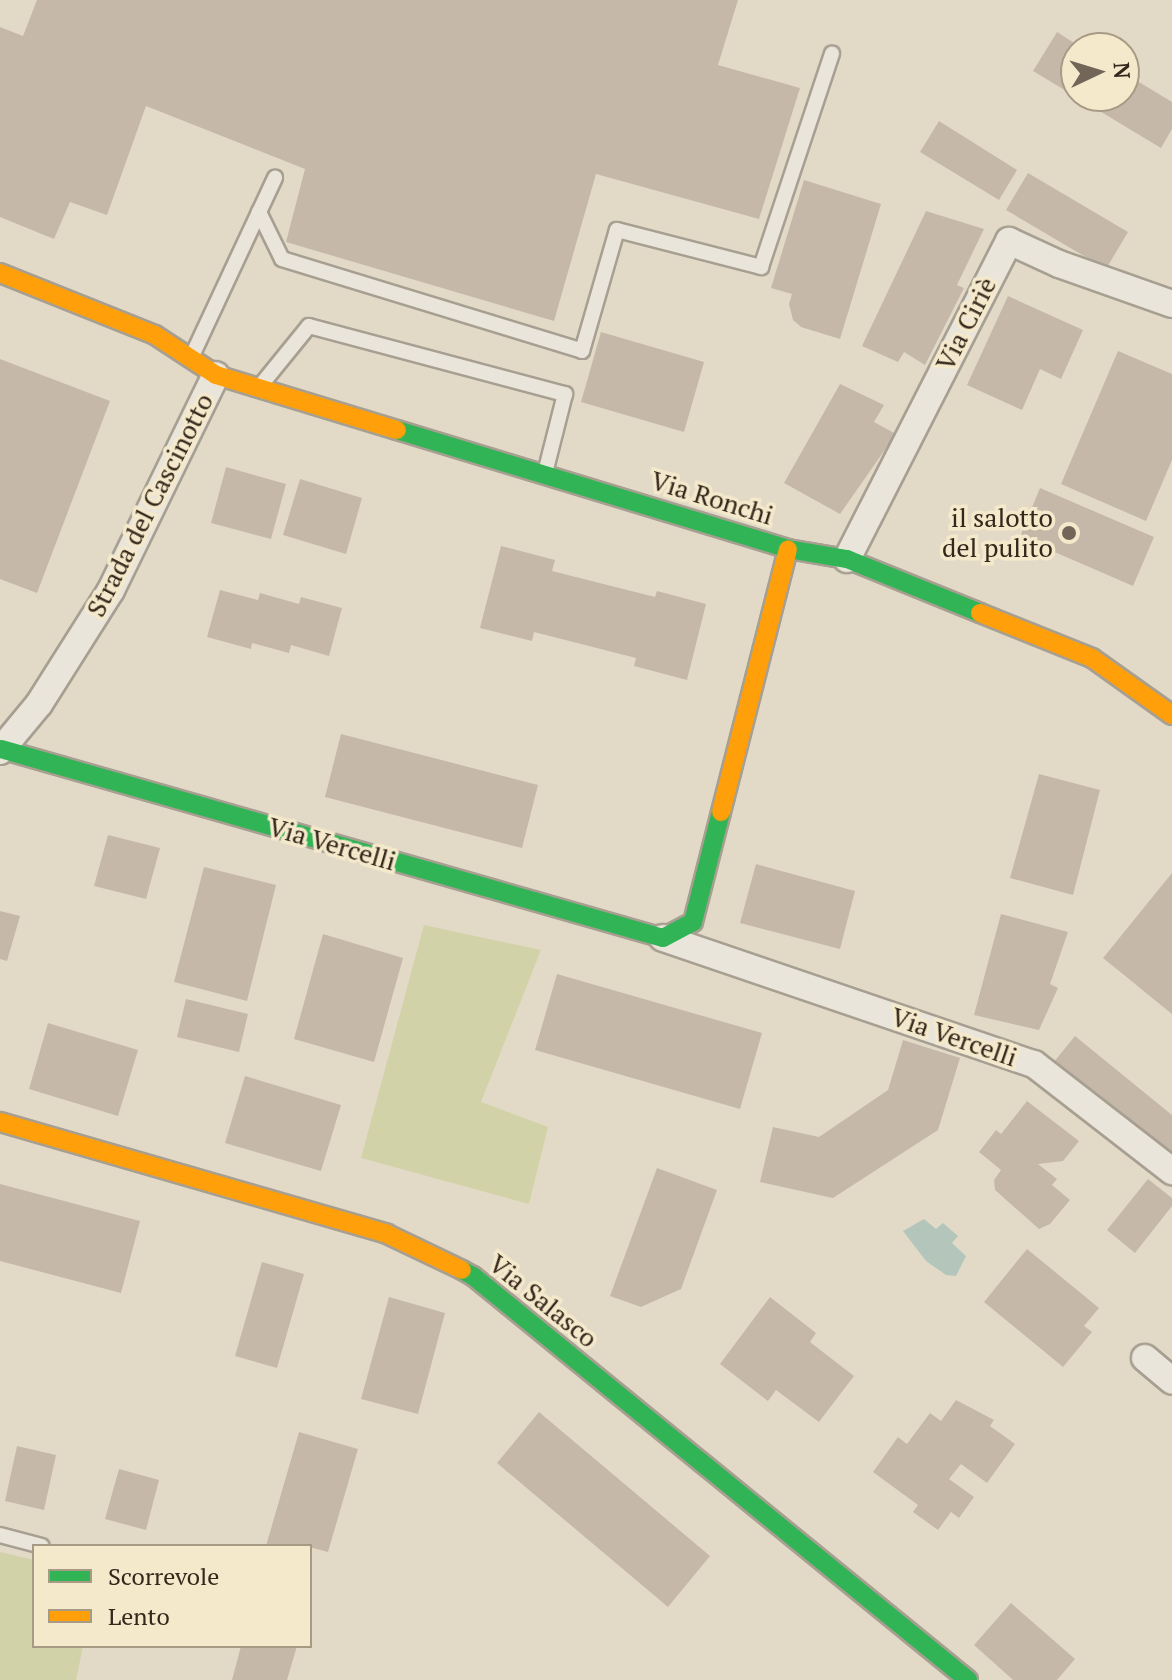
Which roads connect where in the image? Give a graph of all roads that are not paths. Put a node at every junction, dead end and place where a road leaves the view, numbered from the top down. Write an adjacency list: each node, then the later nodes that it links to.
1 (832, 54): 3 (lane)
2 (275, 178): 3 (lane)
3 (259, 212): 6 (lane)
4 (0, 273): 6 (street, Strada del Cascinotto)
5 (1170, 296): 11 (street, Via Ciriè)
6 (191, 359): 7 (street, Strada del Cascinotto)
7 (216, 375): 8 (street, Via Ronchi); 13 (street, Strada del Cascinotto)
8 (258, 388): 9 (street, Via Ronchi); 9 (lane)
9 (545, 475): 10 (street, Via Ronchi)
10 (788, 549): 11 (street, Via Ronchi); 14 (street)
11 (847, 559): 12 (street, Via Ronchi)
12 (1172, 715)
13 (1, 750): 14 (street, Via Vercelli)
14 (663, 938): 16 (street, Via Vercelli)
15 (0, 1122): 21 (street, Via Salasco)
16 (1172, 1171)
17 (1145, 1358): 18 (street)
18 (1172, 1381)
19 (0, 1535): 20 (lane)
20 (34, 1544)
21 (968, 1680)

